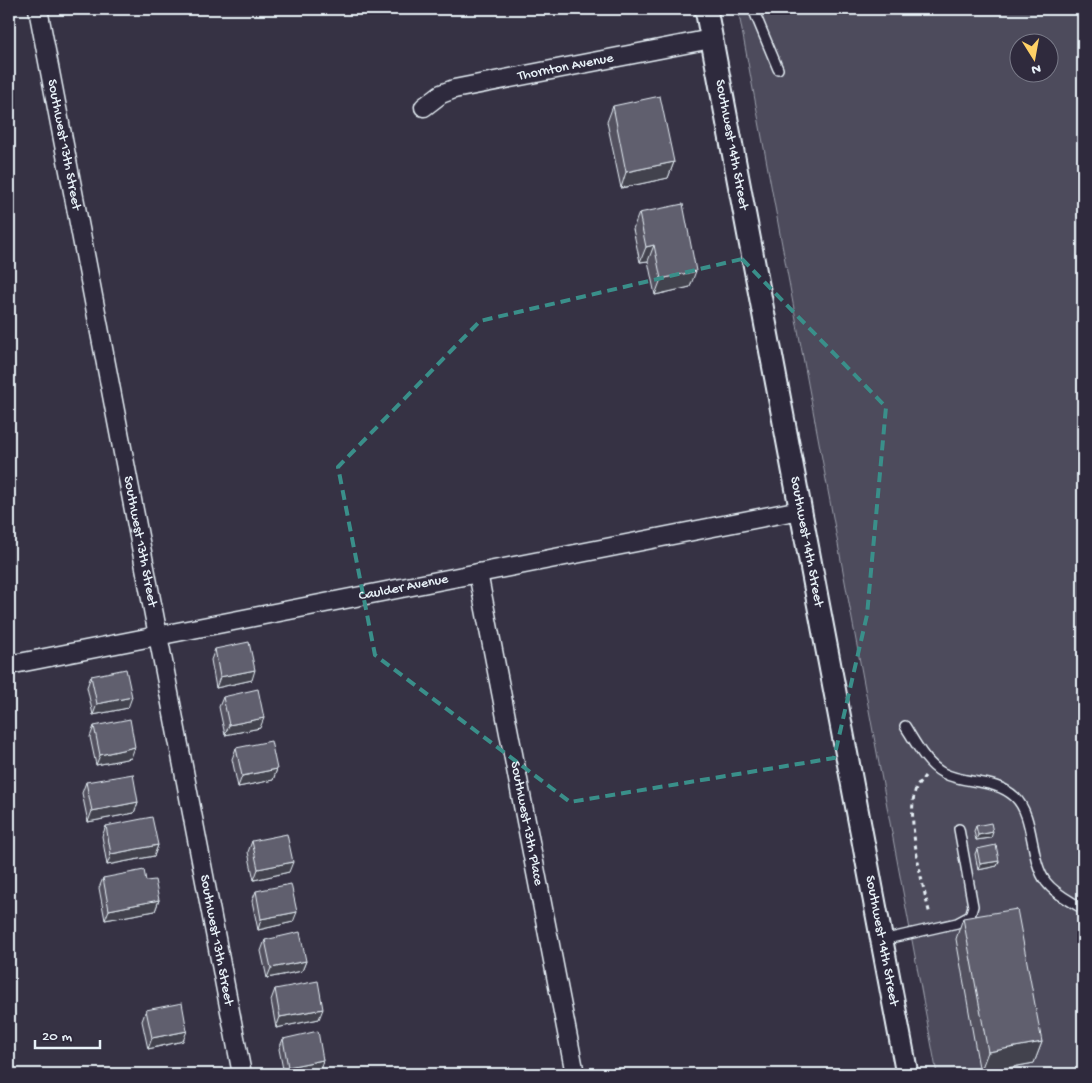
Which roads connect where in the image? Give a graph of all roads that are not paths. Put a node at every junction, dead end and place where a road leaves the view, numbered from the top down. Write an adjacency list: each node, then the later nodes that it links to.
1 (38, 9): 9 (street, Southwest 13th Street)
2 (706, 9): 4 (street, Southwest 14th Street)
3 (753, 9): 5 (lane)
4 (711, 39): 6 (street, Thornton Avenue); 7 (street, Southwest 14th Street)
5 (778, 69)
6 (424, 107)
7 (800, 510): 8 (street, Caulder Avenue); 14 (street, Southwest 14th Street)
8 (478, 573): 9 (street, Caulder Avenue); 16 (street, Southwest 13th Place)
9 (158, 636): 10 (street, Caulder Avenue); 15 (street, Southwest 13th Street)
10 (9, 665)
11 (905, 726): 13 (lane)
12 (959, 829): 14 (lane)
13 (1083, 909)
14 (881, 940): 17 (street, Southwest 14th Street)
15 (242, 1074)
16 (575, 1074)
17 (907, 1074)

